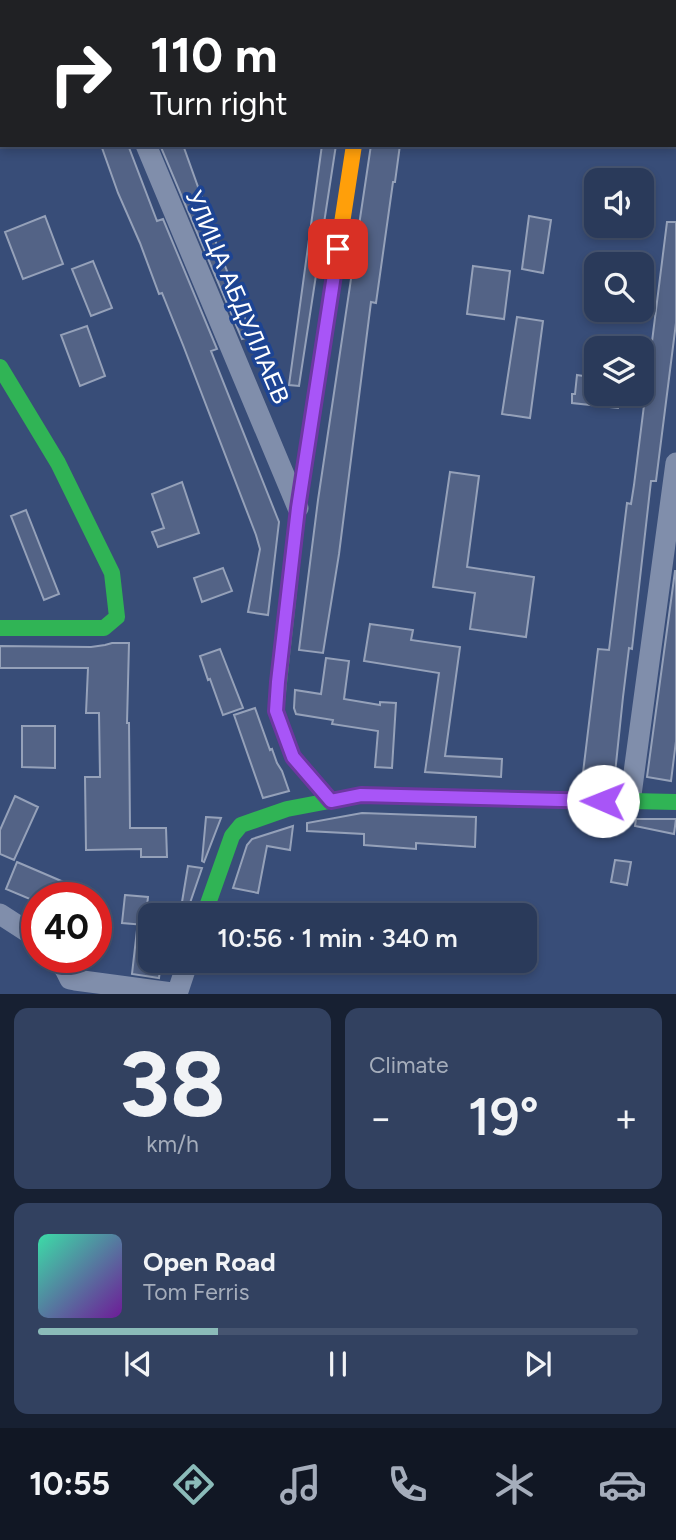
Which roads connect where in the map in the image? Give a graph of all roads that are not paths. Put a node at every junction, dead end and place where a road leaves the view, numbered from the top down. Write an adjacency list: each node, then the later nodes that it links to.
1 (147, 147): 5 (street, УЛИЦА АБДУЛЛАЕВ)
2 (354, 147): 5 (street)
3 (0, 367): 6 (street)
4 (676, 463): 8 (street)
5 (298, 508): 7 (street)
6 (0, 628)
7 (331, 801): 8 (street); 10 (street)
8 (630, 802): 9 (street)
9 (676, 803)
10 (208, 903)
11 (0, 914): 12 (street)
12 (21, 928)
13 (67, 973): 14 (street)
14 (184, 973)

